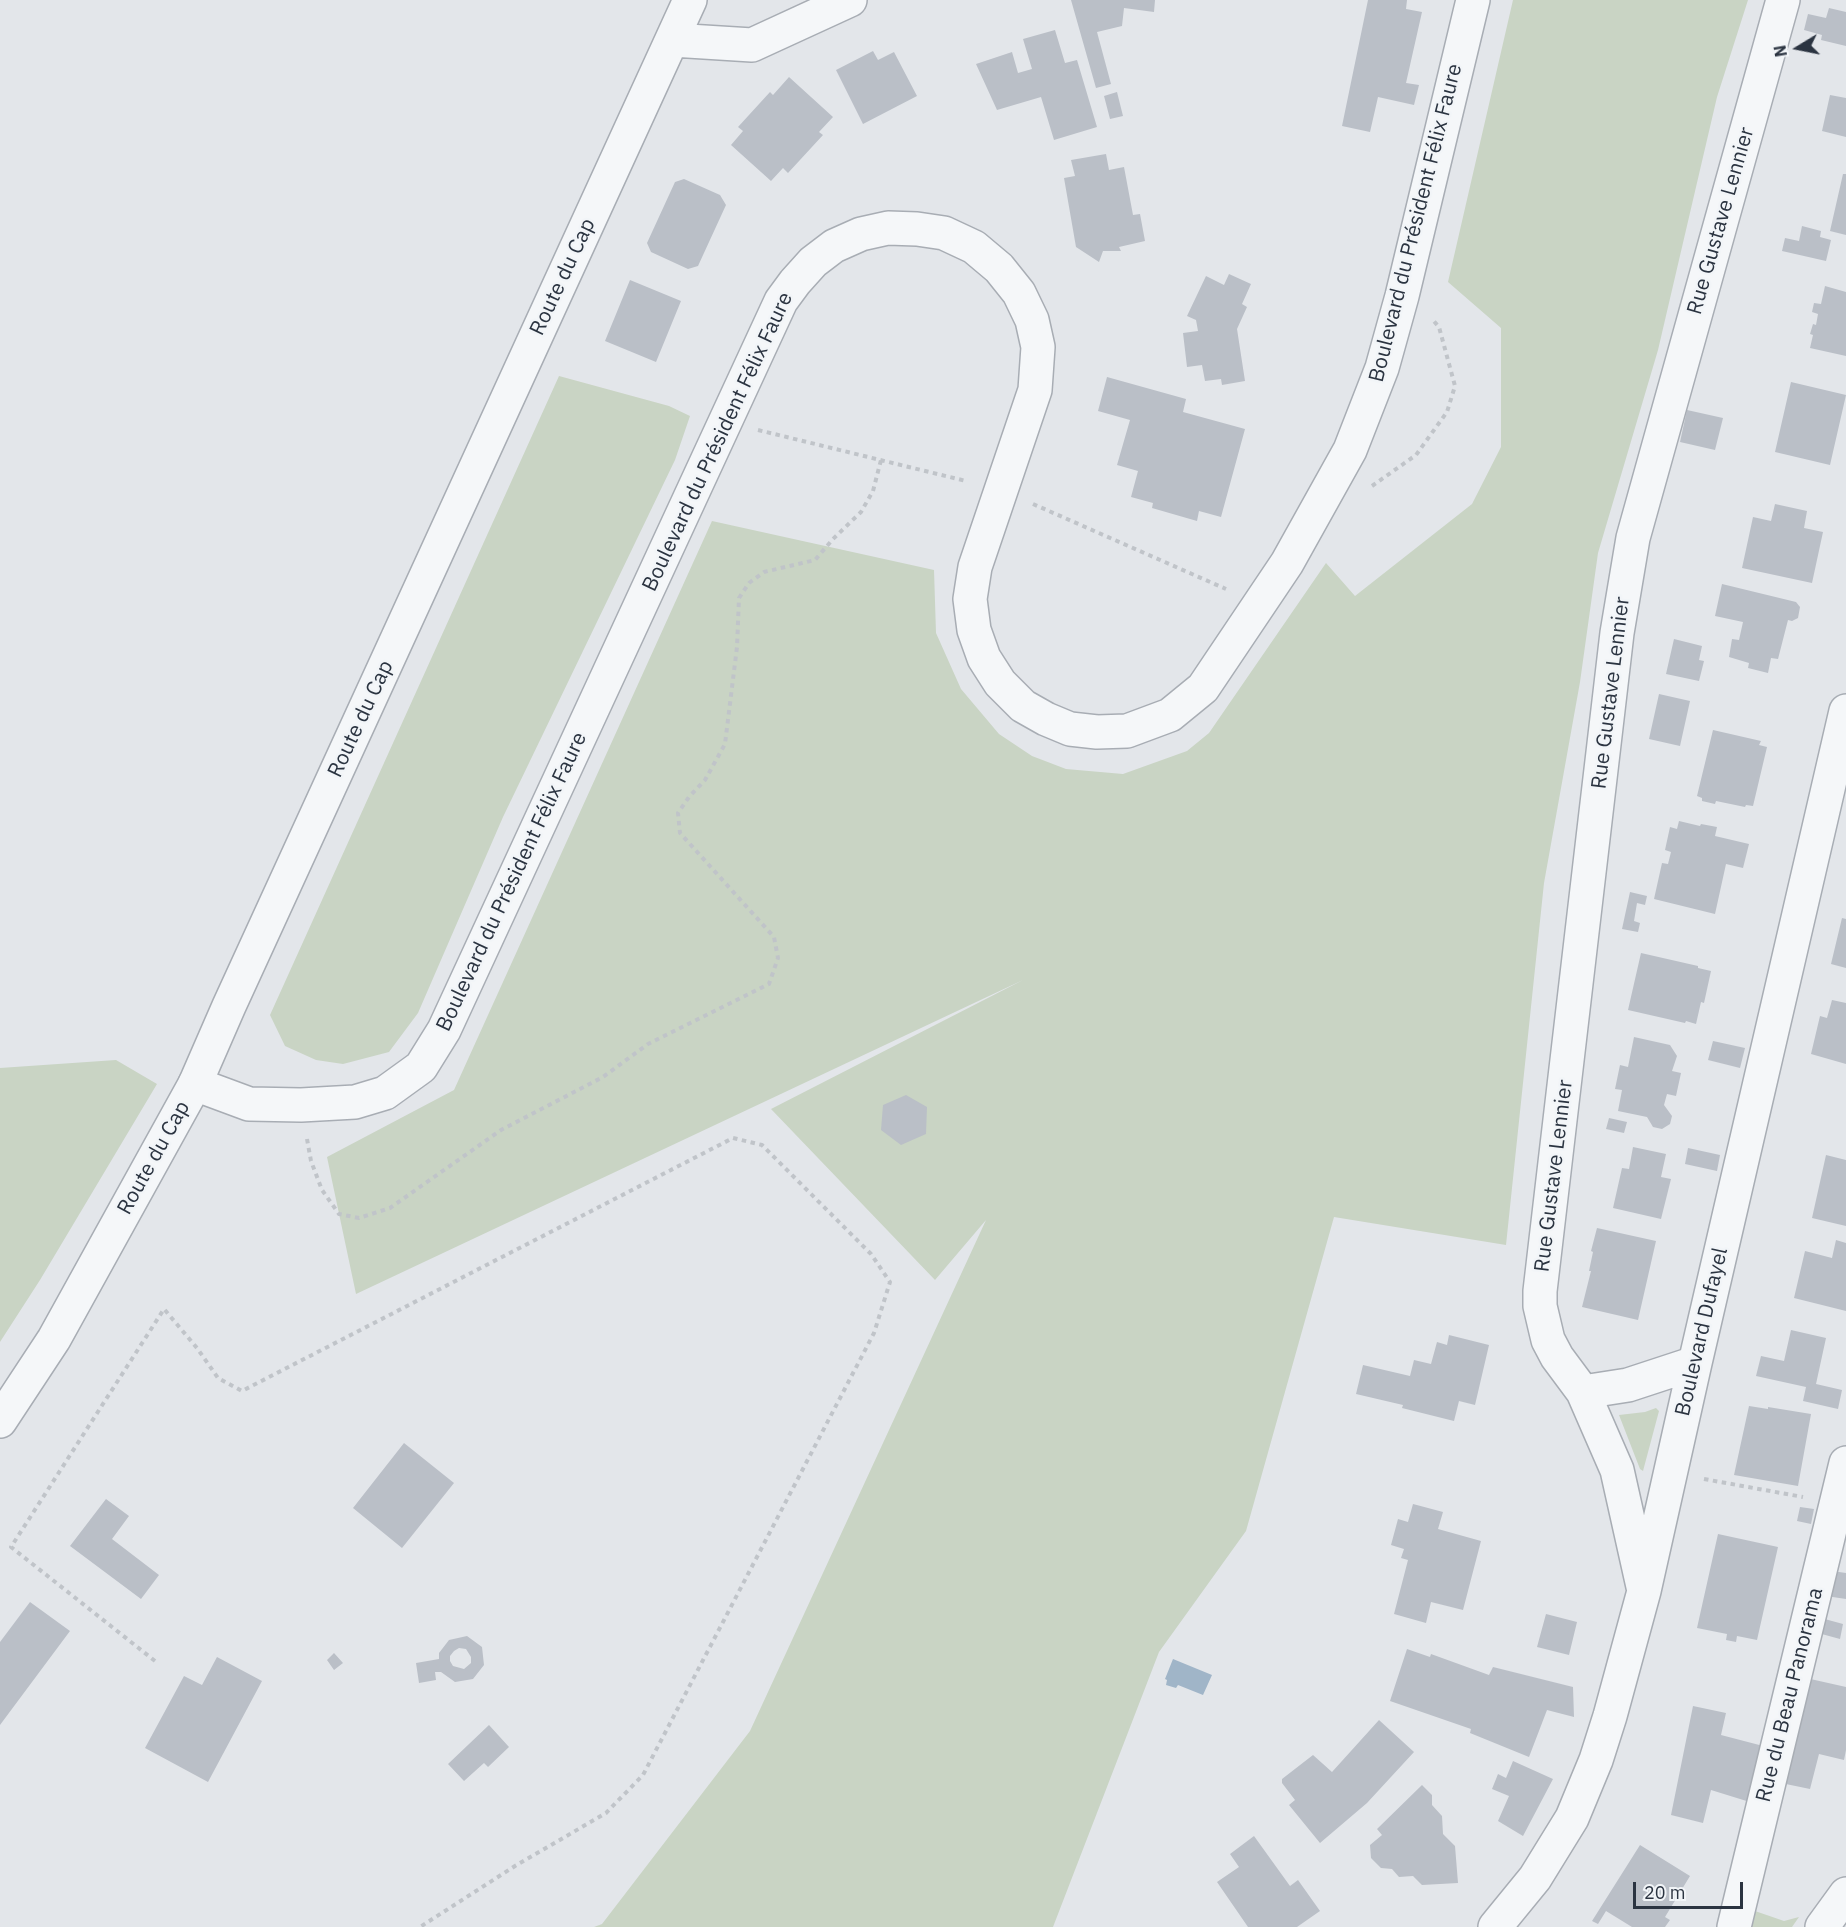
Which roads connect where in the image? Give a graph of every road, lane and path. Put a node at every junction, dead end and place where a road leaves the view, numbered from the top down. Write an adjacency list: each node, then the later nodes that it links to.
1 (690, 0): 5 (street, Route du Cap)
2 (850, 0): 5 (street)
3 (1473, 0): 10 (street, Boulevard du Président Félix Faure)
4 (1783, 0): 16 (street, Rue Gustave Lennier)
5 (672, 40): 13 (street, Route du Cap)
6 (1438, 327): 9 (path)
7 (726, 423): 8 (path); 10 (street, Boulevard du Président Félix Faure); 14 (street, Boulevard du Président Félix Faure)
8 (881, 460): 10 (path); 14 (path)
9 (1375, 484)
10 (1001, 490): 11 (path)
11 (1232, 592)
12 (1846, 711): 15 (street, Boulevard Dufayel)
13 (195, 1084): 14 (street, Boulevard du Président Félix Faure); 17 (street, Route du Cap)
14 (301, 1105)
15 (1695, 1363): 16 (street); 21 (street, Boulevard Dufayel)
16 (1583, 1392): 21 (street, Rue Gustave Lennier)
17 (0, 1421)
18 (1846, 1463): 26 (street, Rue du Beau Panorama)
19 (1706, 1479): 20 (path)
20 (1793, 1495)
21 (1644, 1591): 25 (street, Boulevard Dufayel)
22 (154, 1661): 24 (path)
23 (1846, 1894): 27 (street)
24 (420, 1927)
25 (1495, 1927)
26 (1734, 1927)
27 (1822, 1927)

